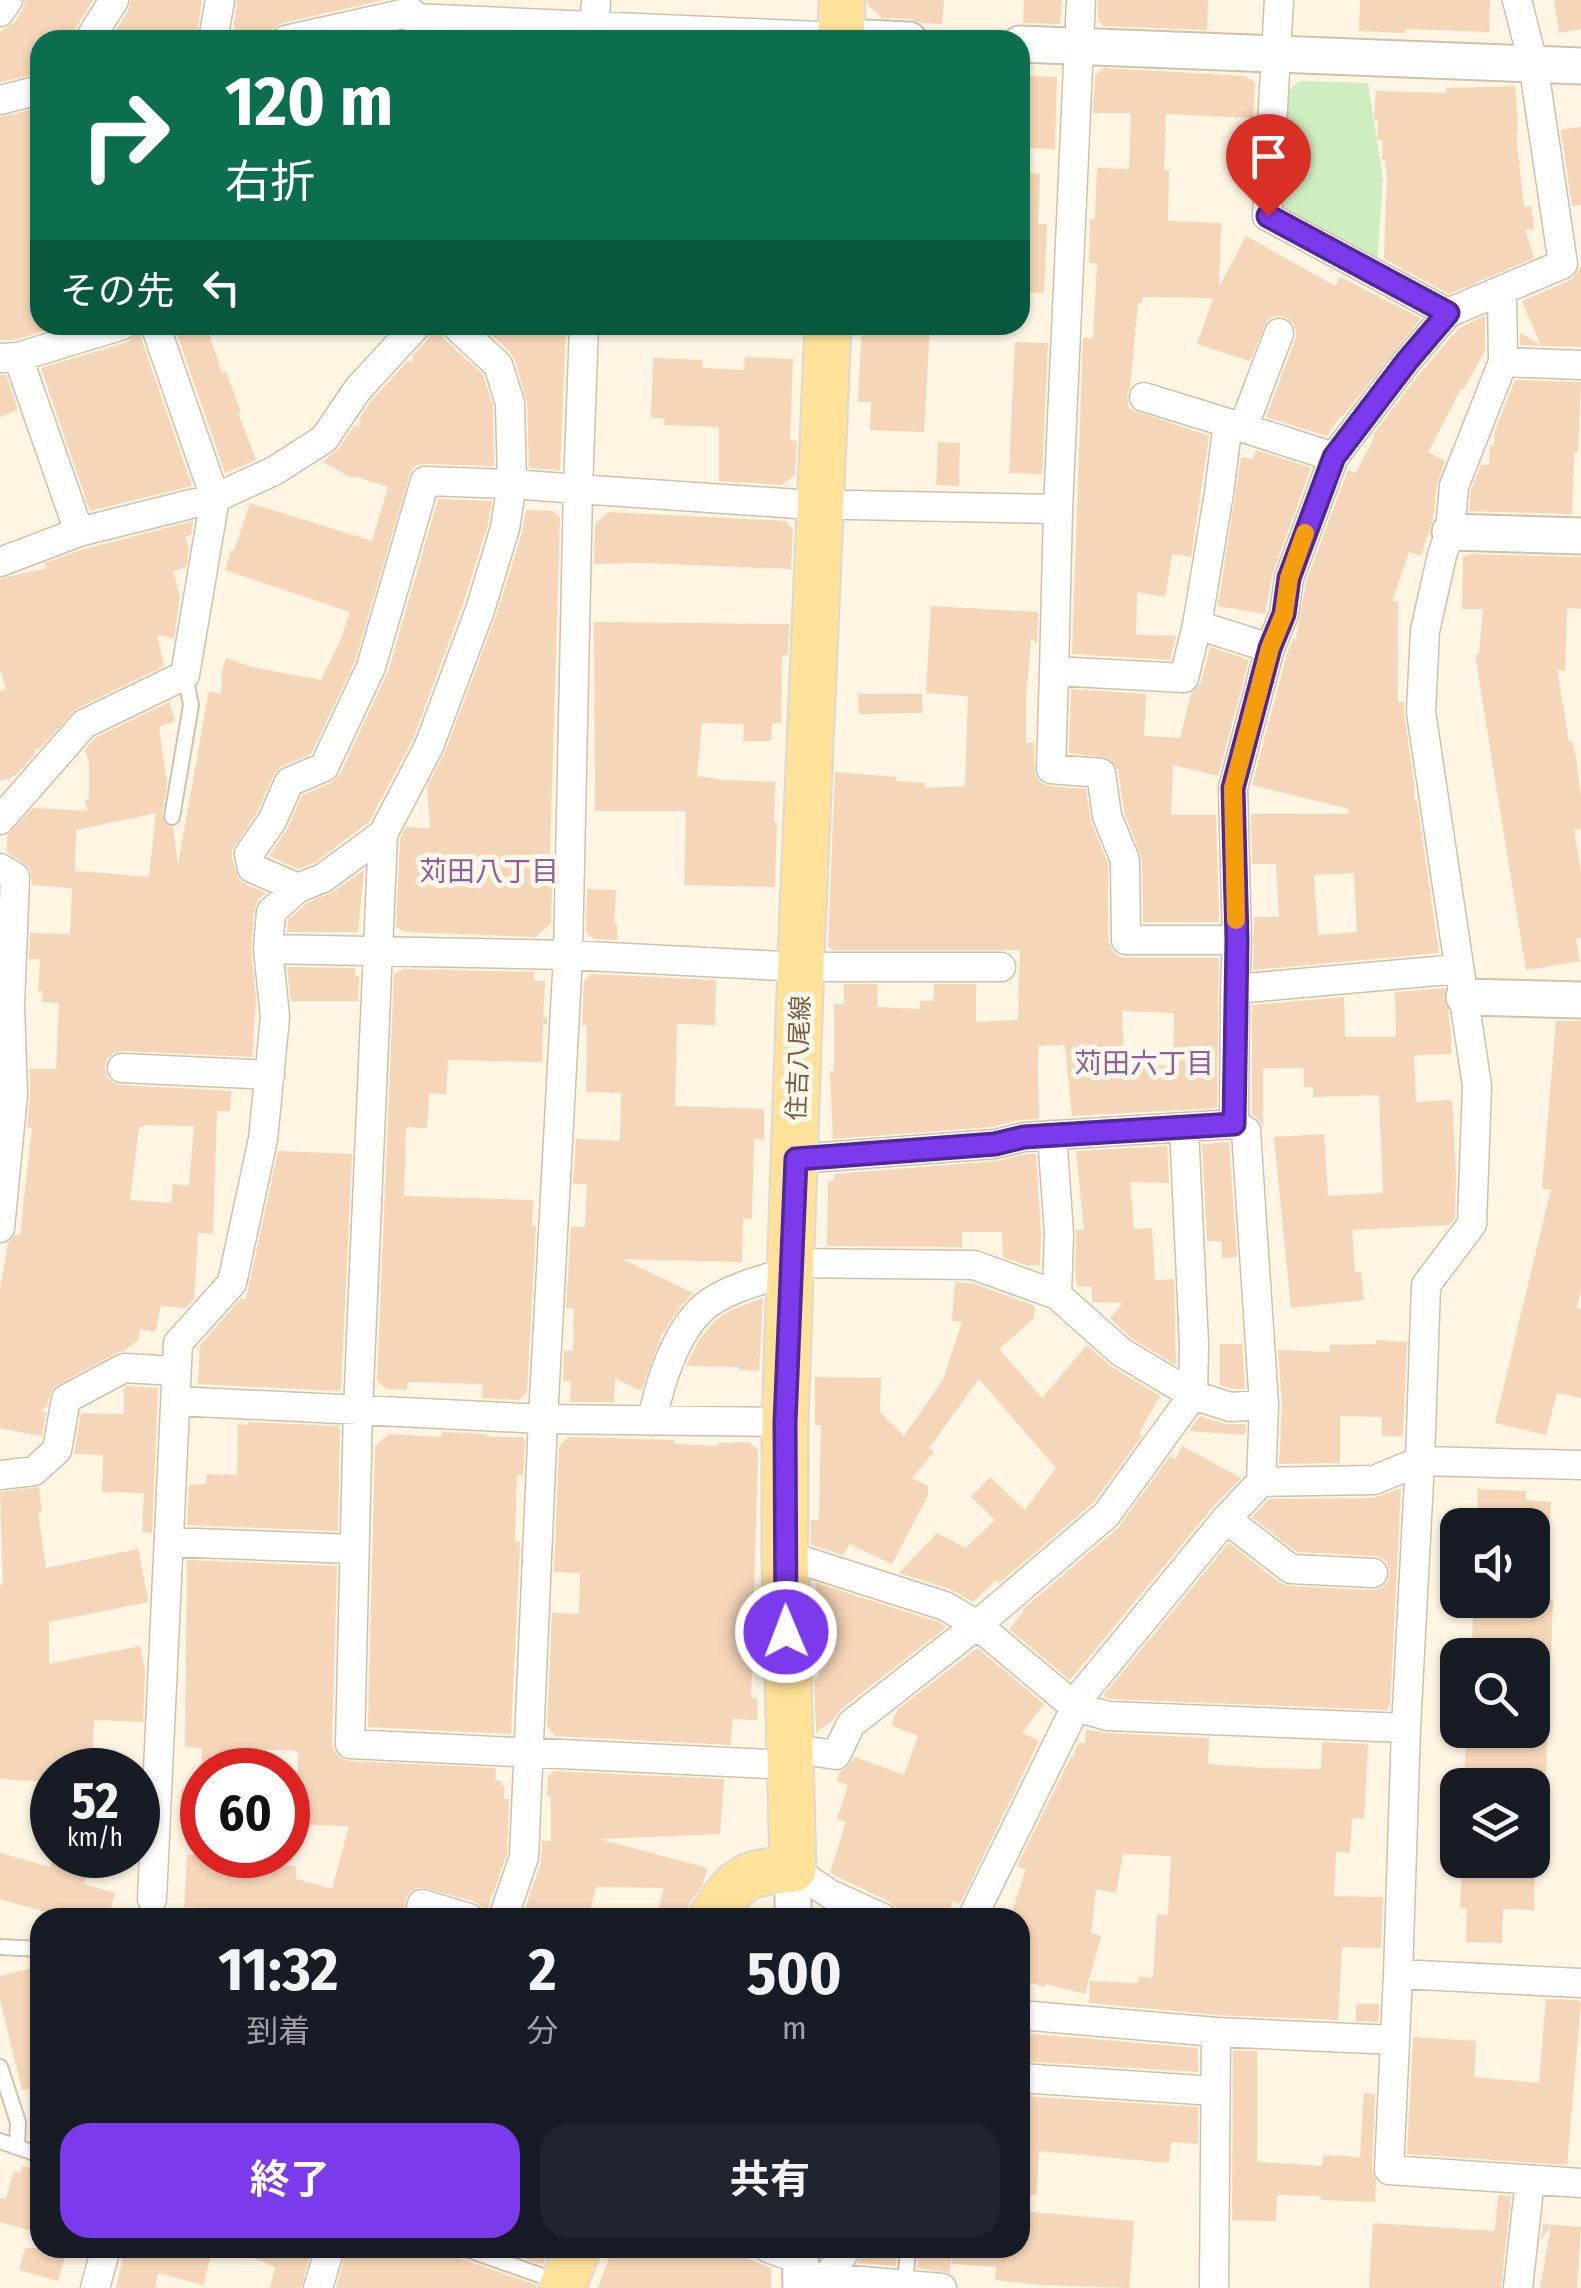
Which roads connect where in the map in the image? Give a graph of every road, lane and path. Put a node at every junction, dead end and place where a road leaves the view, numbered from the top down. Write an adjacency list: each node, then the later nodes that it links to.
1 (8, 0): 7 (street)
2 (114, 0): 11 (street)
3 (220, 0): 12 (street)
4 (1081, 0): 15 (street)
5 (1280, 0): 16 (street)
6 (1517, 0): 17 (street)
7 (0, 12)
8 (412, 18): 9 (street); 13 (street)
9 (595, 22): 10 (street)
10 (841, 26)
11 (95, 30)
12 (215, 30)
13 (343, 30)
14 (1030, 45): 15 (street)
15 (1079, 47): 16 (street); 41 (street)
16 (1276, 55): 17 (street); 23 (street)
17 (1532, 63): 18 (street); 21 (street)
18 (1581, 66)
19 (30, 92): 20 (street)
20 (0, 100)
21 (1572, 262): 22 (street)
22 (1502, 290): 23 (street); 32 (street)
23 (1448, 313): 36 (street)
24 (1279, 333): 35 (street)
25 (88, 335): 31 (street)
26 (158, 335): 39 (street)
27 (409, 335): 39 (street)
28 (466, 335): 37 (street)
29 (584, 335): 38 (street)
30 (828, 335): 40 (main road, 住吉八尾線)
31 (9, 358): 42 (street)
32 (1504, 362): 33 (street); 43 (street)
33 (1581, 366)
34 (1144, 396): 35 (street)
35 (1236, 425): 36 (street); 46 (street)
36 (1334, 457): 47 (street)
37 (512, 484): 38 (street); 52 (street); 54 (street)
38 (578, 489): 40 (street); 58 (street)
39 (215, 498): 42 (street); 49 (street)
40 (821, 504): 41 (street); 59 (main road, 住吉八尾線)
41 (1058, 509): 48 (street)
42 (79, 532): 45 (street)
43 (1450, 532): 44 (street); 61 (street)
44 (1581, 536)
45 (0, 562)
46 (1197, 626): 47 (street); 48 (street)
47 (1270, 648): 55 (street)
48 (1054, 671): 55 (street)
49 (185, 675): 50 (lane); 51 (street)
50 (172, 817)
51 (0, 820)
52 (383, 834): 54 (street); 57 (street)
53 (0, 868): 70 (street)
54 (298, 888): 56 (street)
55 (1237, 940): 62 (street)
56 (268, 949): 57 (street); 65 (street)
57 (378, 952): 58 (street); 77 (street)
58 (568, 954): 59 (street); 78 (street)
59 (801, 967): 60 (street); 69 (main road, 住吉八尾線)
60 (1001, 967)
61 (1461, 983): 62 (street); 63 (street); 81 (street)
62 (1235, 988): 66 (street)
63 (1581, 1000)
64 (122, 1068): 65 (street)
65 (270, 1075): 73 (street)
66 (1234, 1124): 67 (street); 76 (street)
67 (1184, 1127): 68 (street); 74 (street)
68 (1052, 1135): 69 (street); 72 (street)
69 (796, 1159): 71 (main road, 住吉八尾線)
70 (0, 1228)
71 (791, 1267): 72 (street); 79 (street); 80 (main road, 住吉八尾線)
72 (1057, 1295): 74 (street)
73 (176, 1370): 75 (street); 83 (street)
74 (1193, 1395): 76 (street); 90 (street)
75 (176, 1402): 77 (street); 86 (street)
76 (1264, 1405): 84 (street)
77 (358, 1410): 78 (street); 87 (street)
78 (543, 1419): 79 (street); 93 (street)
79 (652, 1420): 80 (street)
80 (785, 1422): 88 (main road, 住吉八尾線)
81 (1420, 1461): 82 (street); 84 (street); 92 (street)
82 (1581, 1465)
83 (0, 1475)
84 (1261, 1482): 85 (street)
85 (1226, 1519): 89 (street); 91 (street)
86 (169, 1542): 87 (street); 96 (street)
87 (354, 1549): 93 (street)
88 (785, 1555): 90 (street); 94 (main road, 住吉八尾線)
89 (1374, 1572)
90 (977, 1625): 91 (street); 94 (street)
91 (1075, 1707): 92 (street); 101 (street)
92 (1406, 1728): 104 (street)
93 (527, 1752): 94 (street); 97 (street)
94 (788, 1756): 95 (main road, 住吉八尾線)
95 (792, 1869): 98 (main road); 99 (street); 100 (street)
96 (148, 1908)
97 (507, 1908)
98 (719, 1908)
99 (794, 1908)
100 (862, 1908)
101 (977, 1908)
102 (0, 1947): 103 (lane)
103 (30, 1948)
104 (1398, 1974): 105 (street); 108 (street)
105 (1581, 1983)
106 (1030, 2016): 107 (street)
107 (1216, 2032): 108 (street); 111 (street)
108 (1395, 2040): 115 (street)
109 (0, 2067): 113 (lane)
110 (1030, 2079): 111 (street)
111 (1216, 2090): 128 (street)
112 (0, 2141): 113 (lane)
113 (17, 2147): 114 (lane)
114 (30, 2152)
115 (1530, 2180): 116 (street); 129 (street)
116 (1581, 2183)
117 (103, 2258): 125 (street)
118 (327, 2258): 126 (street)
119 (506, 2258): 123 (lane)
120 (828, 2258): 122 (street)
121 (907, 2258): 124 (lane)
122 (806, 2270): 124 (street)
123 (568, 2273)
124 (904, 2285): 127 (street)
125 (95, 2288)
126 (318, 2288)
127 (942, 2288)
128 (1214, 2288)
129 (1518, 2288)

